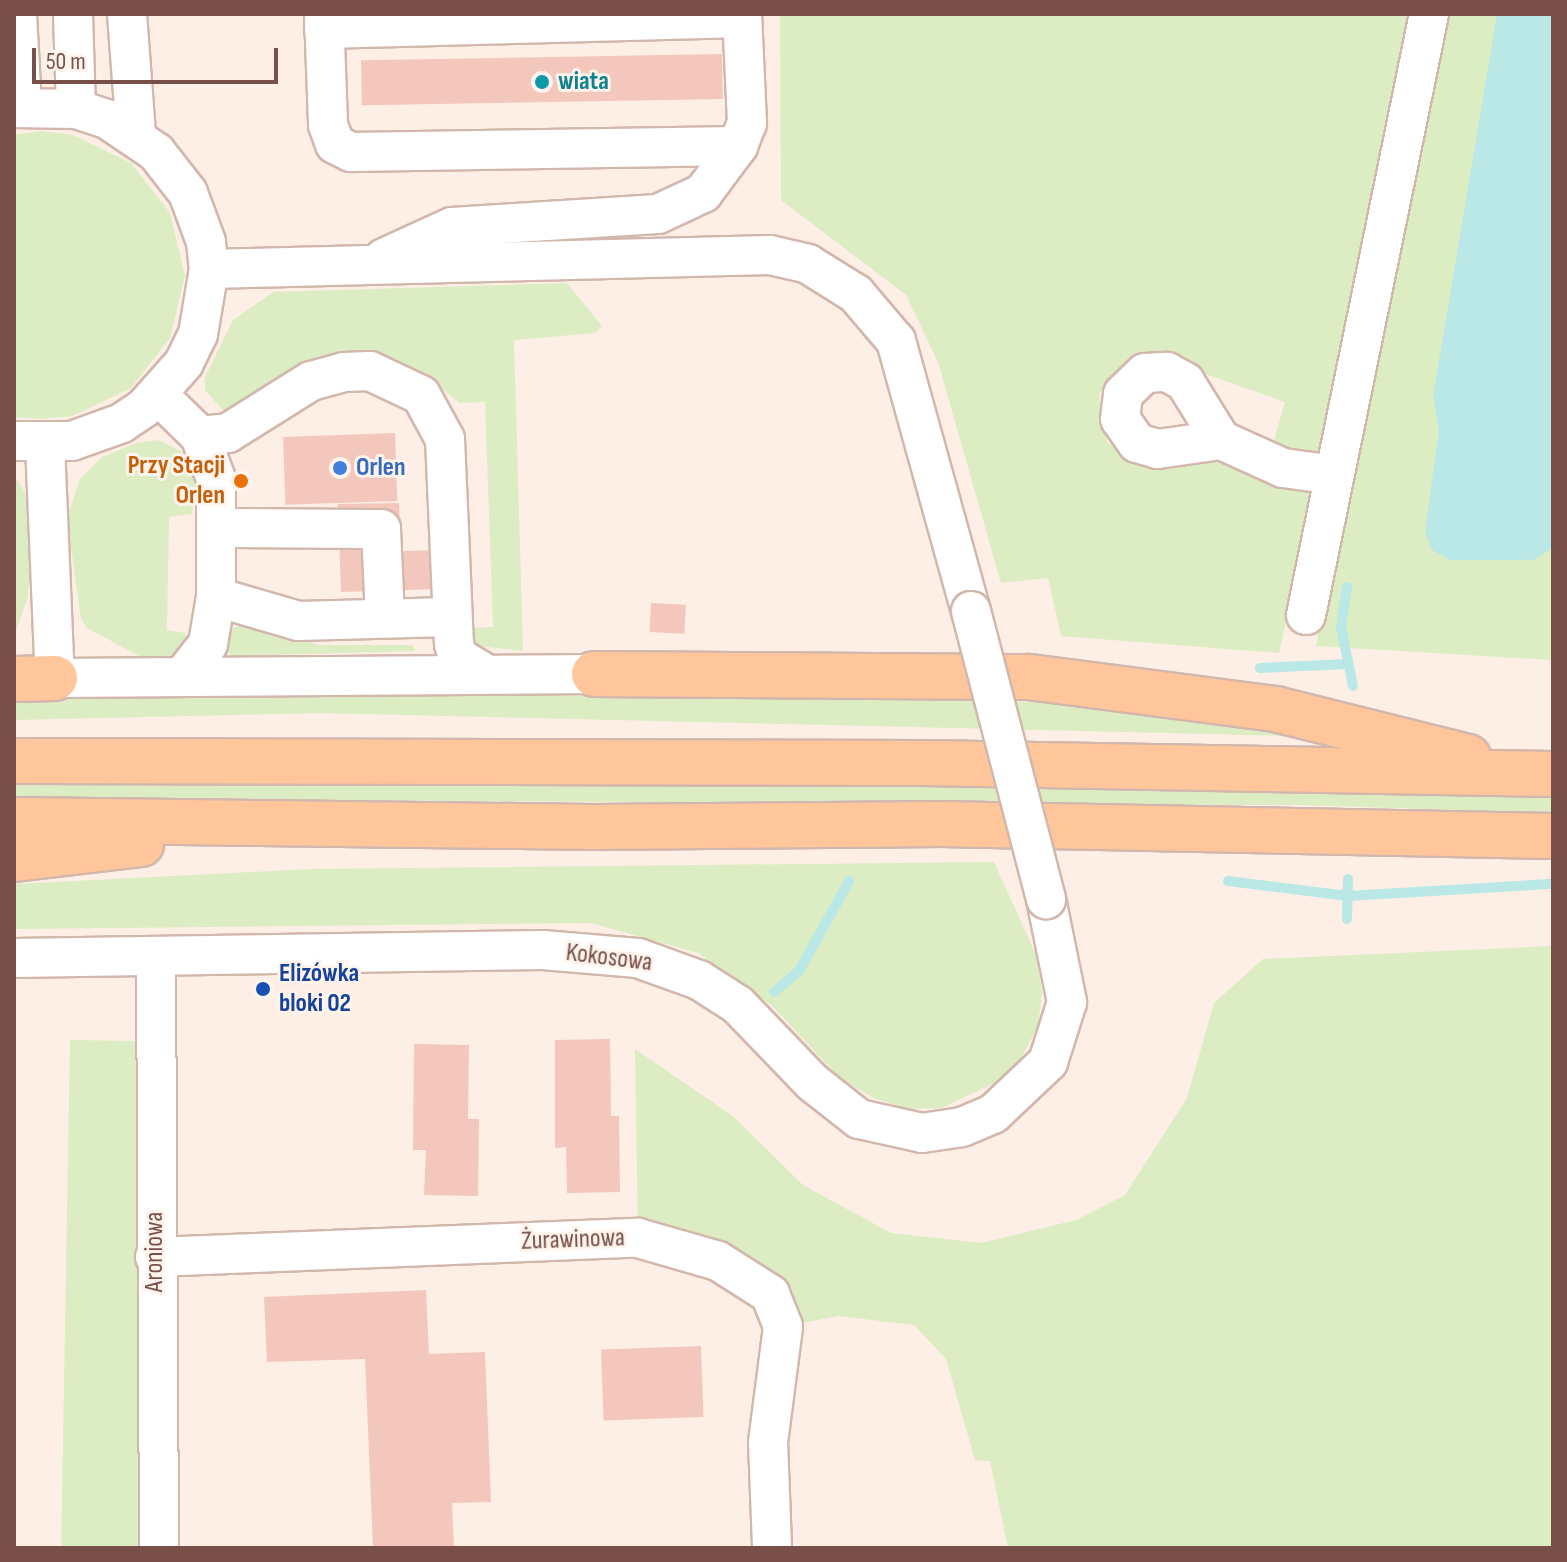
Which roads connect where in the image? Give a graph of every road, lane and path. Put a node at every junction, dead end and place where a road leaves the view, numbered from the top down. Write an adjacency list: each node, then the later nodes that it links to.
1 (17, 14): 7 (street)
2 (73, 14): 8 (street)
3 (127, 14): 9 (street)
4 (1429, 14): 17 (street)
5 (742, 16): 6 (street); 10 (street)
6 (324, 22): 10 (street)
7 (18, 107): 8 (street)
8 (76, 109): 9 (street)
9 (136, 135): 12 (street)
10 (738, 146): 11 (street)
11 (370, 265): 12 (street, Kokosowa); 33 (street, Kokosowa, bridge)
12 (209, 269): 13 (street)
13 (158, 395): 14 (street); 16 (street)
14 (200, 436): 18 (street); 21 (street)
15 (1221, 440): 17 (street)
16 (30, 443): 26 (street)
17 (1334, 475): 20 (street)
18 (219, 528): 19 (street); 22 (street)
19 (216, 597): 22 (street); 25 (street)
20 (1306, 615)
21 (450, 617): 22 (street); 23 (street)
22 (385, 618)
23 (485, 673): 24 (street); 25 (street)
24 (594, 674): 28 (main road)
25 (184, 675): 26 (street)
26 (35, 678)
27 (14, 761): 28 (main road)
28 (1540, 774)
29 (14, 820): 30 (main road)
30 (282, 824): 31 (main road); 32 (main road)
31 (1553, 836)
32 (14, 859)
33 (156, 956): 34 (street, Kokosowa); 35 (street, Aroniowa)
34 (14, 958)
35 (155, 1257): 36 (street, Aroniowa); 37 (street, Żurawinowa)
36 (159, 1548)
37 (772, 1548)

